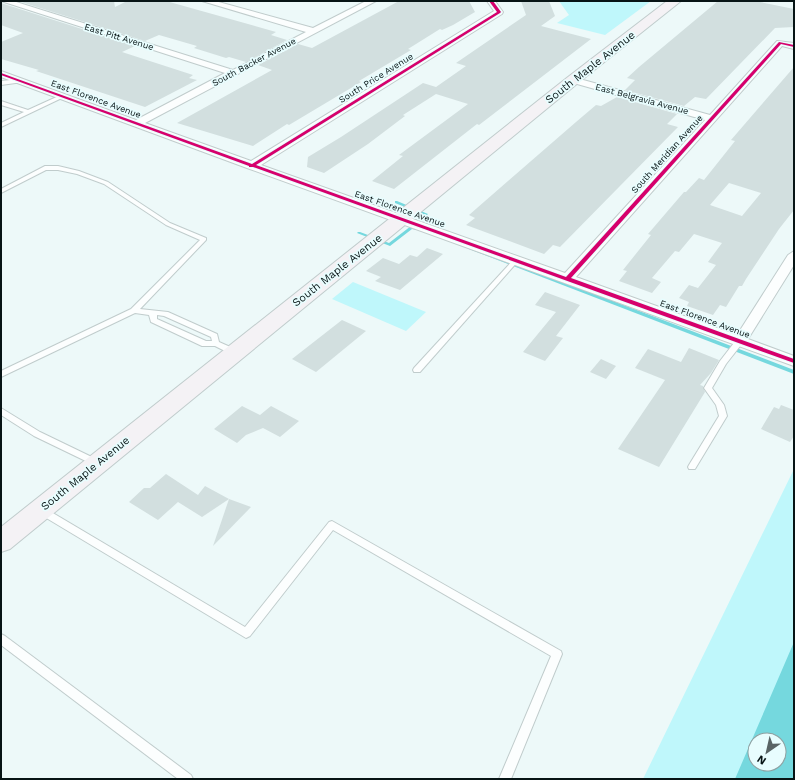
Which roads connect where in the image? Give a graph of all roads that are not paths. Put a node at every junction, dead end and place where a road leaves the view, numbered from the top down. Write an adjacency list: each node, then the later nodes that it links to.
1 (5, 1): 8 (street, East Pitt Avenue)
2 (206, 1): 6 (street)
3 (372, 1): 6 (street, South Backer Avenue)
4 (491, 1): 19 (street, South Price Avenue)
5 (675, 1): 10 (main road, South Maple Avenue)
6 (312, 31): 8 (street, South Backer Avenue)
7 (794, 46): 16 (street, South Meridian Avenue)
8 (234, 73): 17 (street, South Backer Avenue)
9 (1, 74): 11 (street, East Florence Avenue)
10 (572, 80): 16 (street, East Belgravia Avenue); 21 (main road, South Maple Avenue)
11 (21, 81): 12 (lane); 13 (street, East Florence Avenue)
12 (1, 83)
13 (62, 96): 15 (lane); 17 (street, East Florence Avenue)
14 (1, 103): 15 (lane)
15 (28, 112): 18 (lane)
16 (711, 118): 24 (street, South Meridian Avenue)
17 (137, 123): 19 (street, East Florence Avenue)
18 (1, 125)
19 (250, 166): 21 (street, East Florence Avenue)
20 (1, 191): 25 (lane)
21 (402, 219): 23 (street, East Florence Avenue); 29 (main road, South Maple Avenue)
22 (794, 255): 27 (street)
23 (516, 259): 24 (street, East Florence Avenue); 31 (lane)
24 (568, 278): 27 (street, East Florence Avenue)
25 (134, 311): 26 (lane); 32 (lane)
26 (153, 314): 28 (lane); 28 (lane)
27 (740, 341): 30 (street, East Florence Avenue); 35 (lane)
28 (216, 343): 29 (lane)
29 (234, 352): 34 (main road, South Maple Avenue)
30 (794, 361)
31 (417, 370)
32 (1, 374)
33 (1, 411): 34 (lane)
34 (98, 463): 36 (main road, South Maple Avenue)
35 (692, 467)
36 (40, 510): 37 (main road, South Maple Avenue); 40 (lane)
37 (4, 536)
38 (1, 639): 39 (lane)
39 (187, 779)
40 (505, 779)

